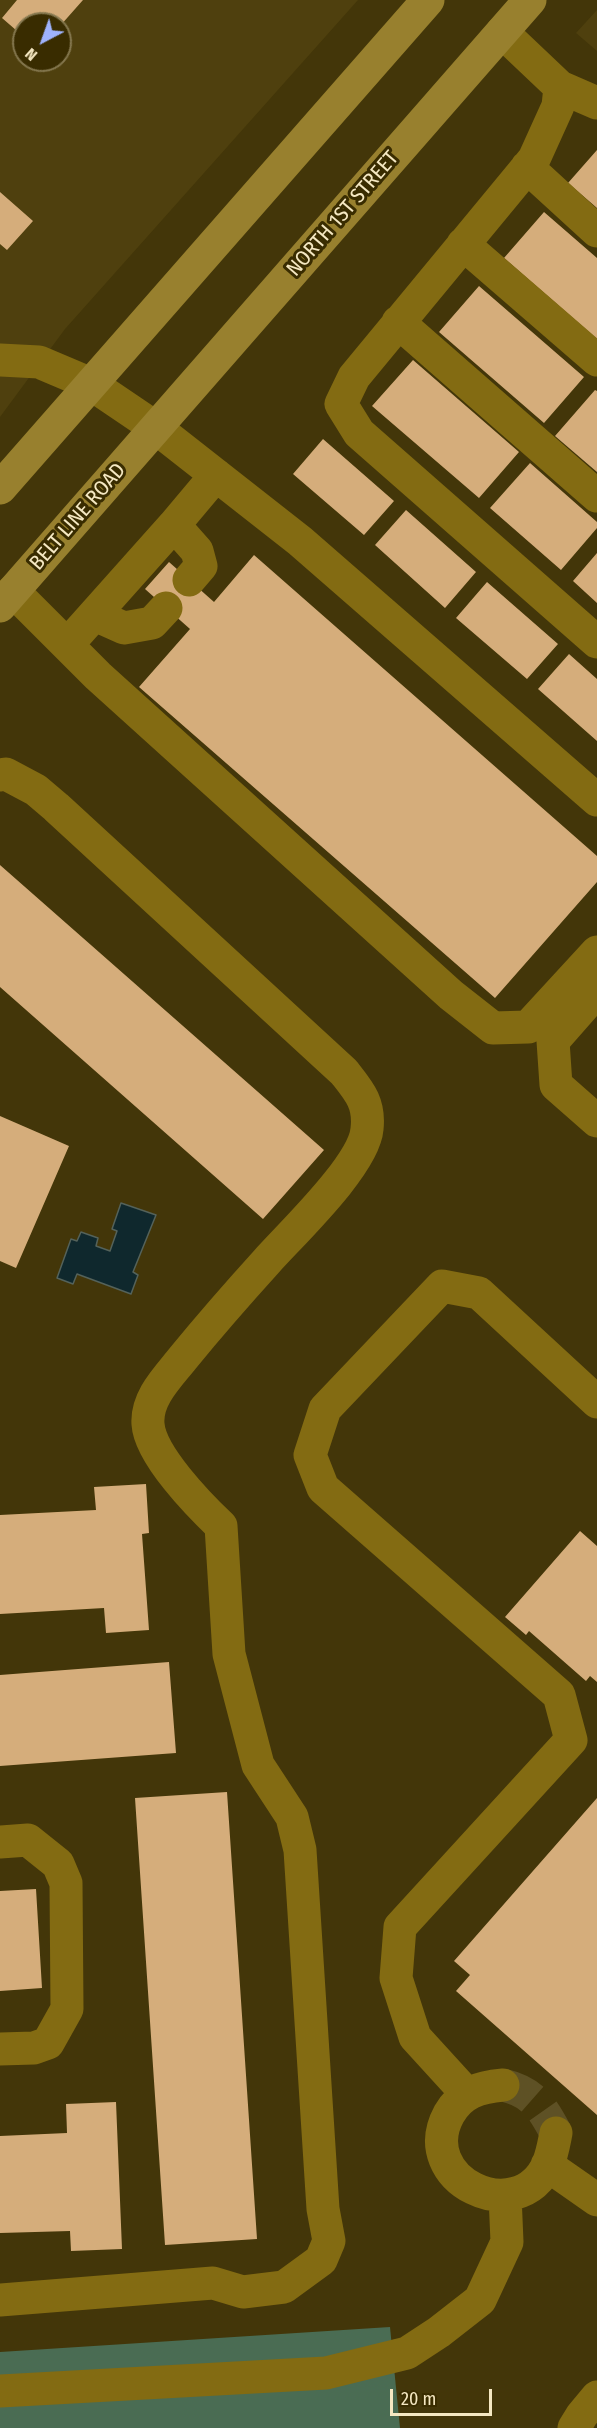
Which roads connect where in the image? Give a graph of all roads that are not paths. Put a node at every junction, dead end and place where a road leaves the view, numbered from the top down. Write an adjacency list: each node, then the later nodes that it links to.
1 (428, 0): 12 (main road)
2 (530, 0): 3 (main road, NORTH 1ST STREET)
3 (502, 32): 4 (street); 13 (main road, NORTH 1ST STREET)
4 (560, 87): 5 (street); 6 (street)
5 (597, 103)
6 (527, 167): 7 (street); 8 (street)
7 (597, 231)
8 (463, 244): 9 (street); 11 (street)
9 (398, 322): 16 (street); 22 (street)
10 (0, 360): 12 (street)
11 (597, 360)
12 (91, 384): 13 (street); 15 (main road)
13 (156, 428): 14 (street); 19 (main road, BELT LINE ROAD)
14 (216, 475): 17 (street); 25 (street)
15 (0, 488)
16 (597, 496)
17 (174, 525): 18 (street); 21 (street)
18 (189, 580)
19 (7, 599): 23 (street)
20 (166, 608): 21 (street)
21 (95, 615): 23 (street)
22 (597, 642)
23 (68, 645): 26 (street)
24 (0, 775): 38 (street)
25 (597, 800)
26 (597, 952)
27 (597, 991): 28 (street)
28 (597, 1121)
29 (597, 1402): 33 (street)
30 (0, 1842): 31 (street)
31 (0, 2049)
32 (503, 2085): 33 (street)
33 (467, 2094): 36 (street)
34 (556, 2133): 35 (street)
35 (548, 2165): 36 (street); 37 (street)
36 (505, 2195): 39 (street)
37 (597, 2200)
38 (0, 2300)
39 (0, 2391)
40 (597, 2397): 41 (street)
41 (574, 2428)

